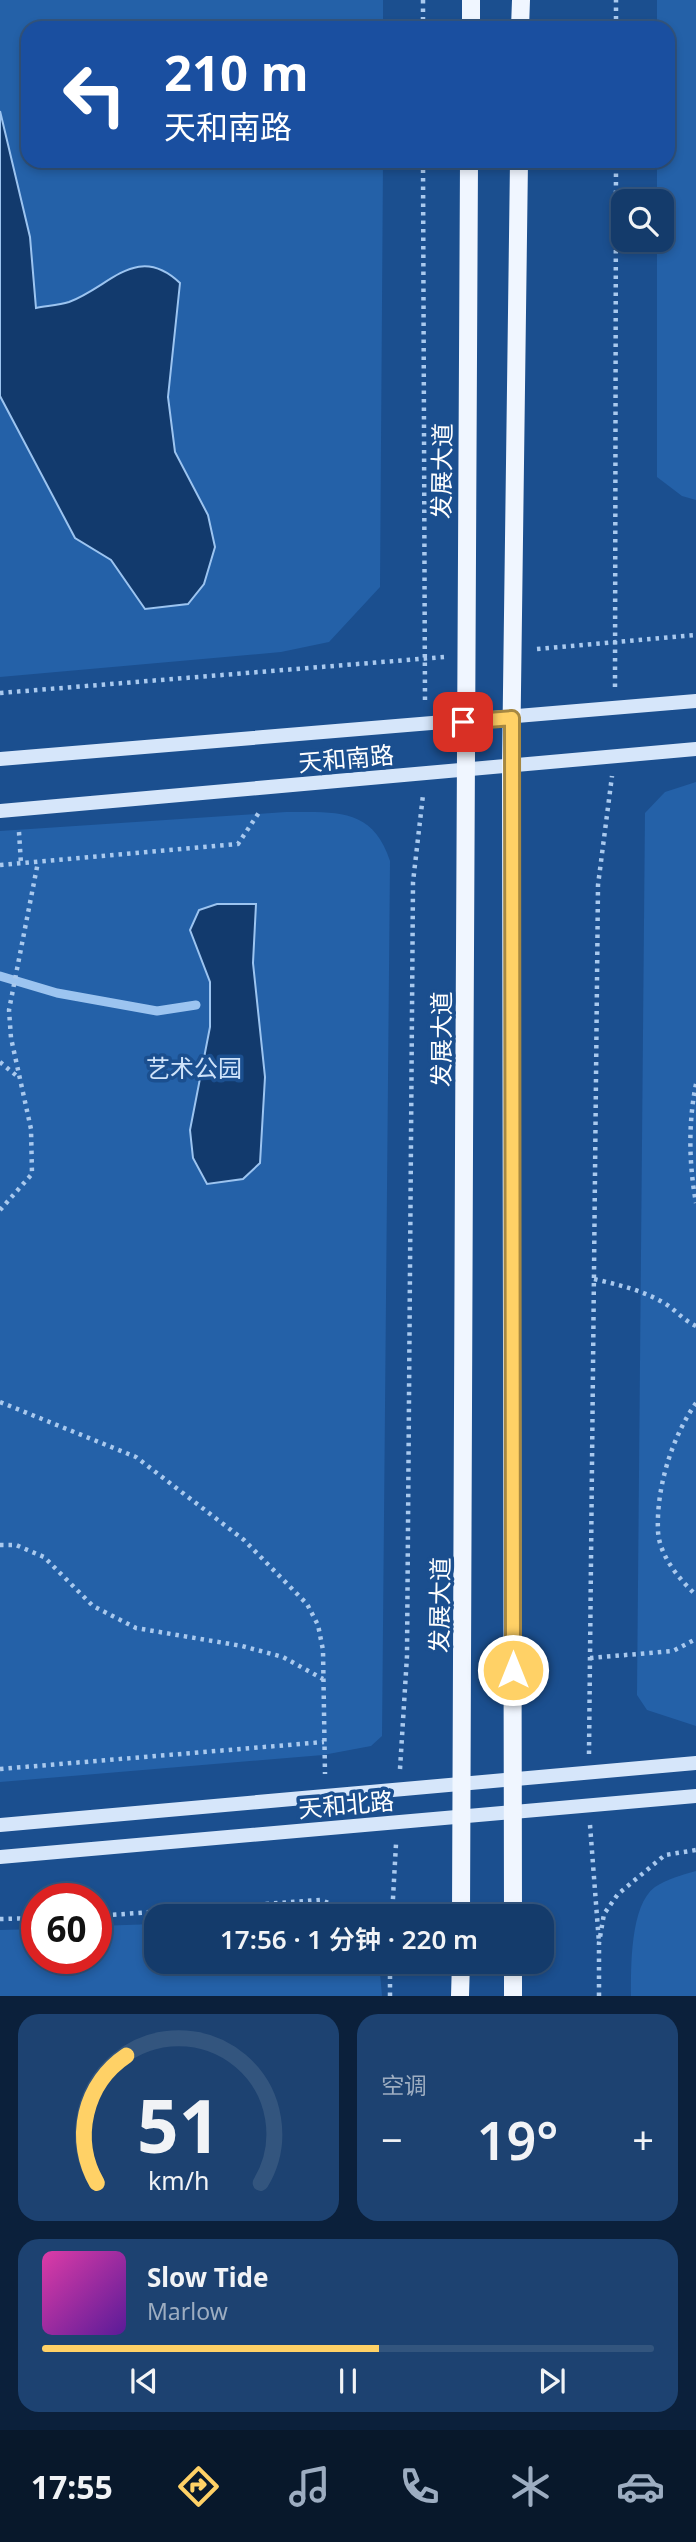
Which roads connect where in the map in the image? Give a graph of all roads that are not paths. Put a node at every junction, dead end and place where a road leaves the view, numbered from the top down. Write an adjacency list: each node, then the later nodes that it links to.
1 (471, 0): 3 (main road)
2 (521, 0): 4 (main road)
3 (471, 21)
4 (520, 21)
5 (469, 168): 9 (main road, 发展大道)
6 (519, 168): 8 (main road)
7 (696, 701): 8 (street, 天和南路)
8 (512, 718): 9 (street, 天和南路); 12 (main road)
9 (463, 722): 11 (street, 天和南路); 13 (main road, 发展大道)
10 (696, 749): 12 (street, 天和南路)
11 (0, 760)
12 (511, 766): 13 (street, 天和南路); 16 (main road)
13 (463, 770): 14 (street, 天和南路); 17 (main road, 发展大道)
14 (0, 811)
15 (696, 1763): 16 (street, 天和北路)
16 (513, 1779): 17 (street, 天和北路); 19 (main road)
17 (462, 1784): 20 (main road, 发展大道); 21 (street, 天和北路)
18 (696, 1796): 19 (street, 天和北路)
19 (513, 1812): 20 (street, 天和北路); 24 (main road)
20 (462, 1816): 22 (street, 天和北路); 23 (main road, 发展大道)
21 (0, 1825)
22 (0, 1857)
23 (461, 1904)
24 (513, 1904)
25 (461, 1974): 27 (main road)
26 (513, 1974): 28 (main road)
27 (460, 1996)
28 (513, 1996)

